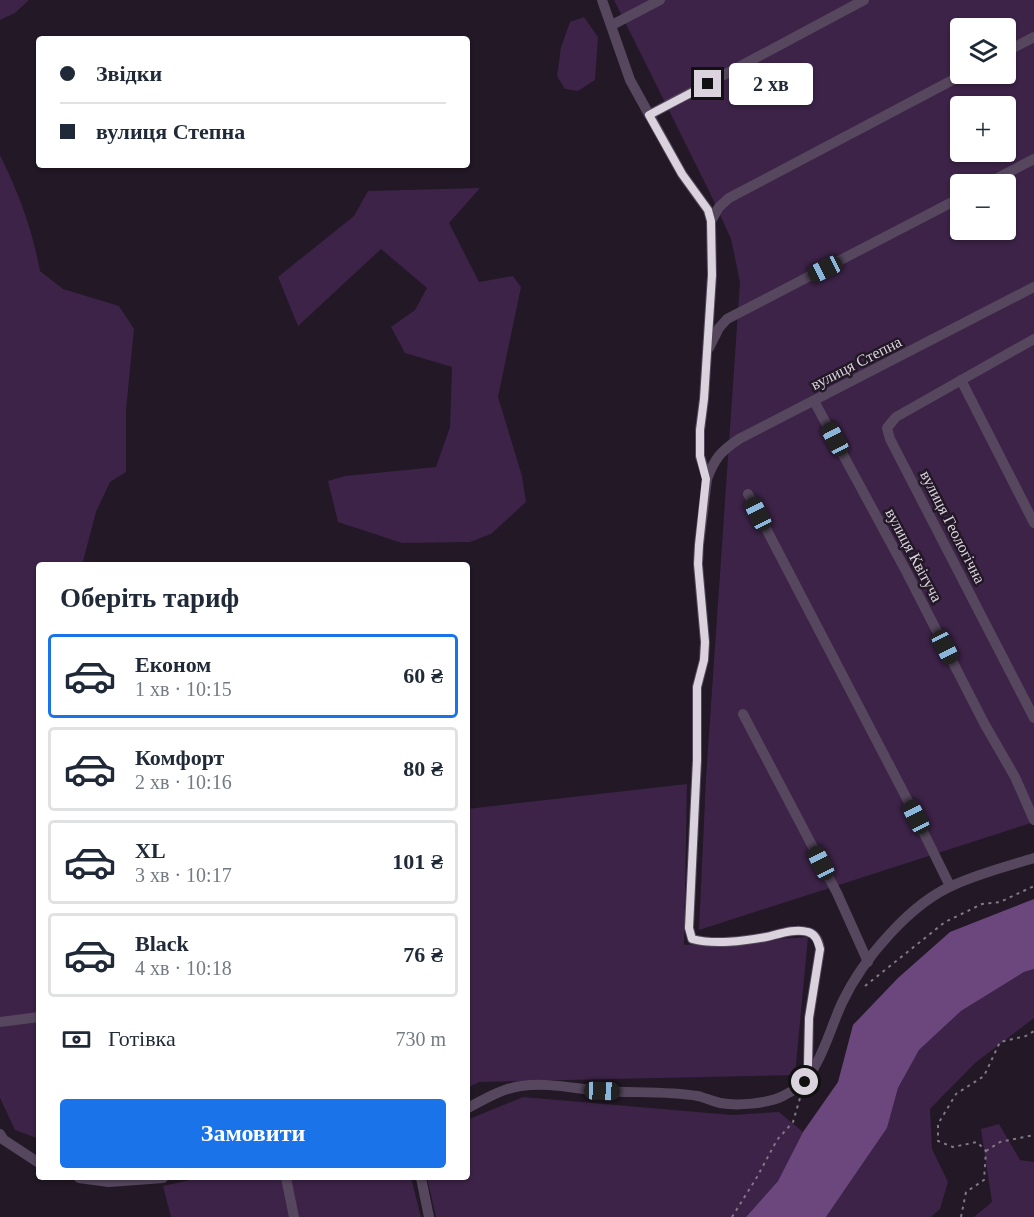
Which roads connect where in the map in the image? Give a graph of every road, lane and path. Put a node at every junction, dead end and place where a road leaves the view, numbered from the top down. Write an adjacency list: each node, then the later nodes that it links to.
1 (602, 0): 4 (street)
2 (660, 0): 4 (street)
3 (864, 0): 8 (street)
4 (612, 26): 8 (street)
5 (1034, 37): 6 (street)
6 (1016, 46)
7 (950, 81): 12 (street)
8 (649, 115): 12 (street)
9 (1034, 159): 10 (street)
10 (1005, 174)
11 (950, 203): 15 (street)
12 (711, 221): 15 (street)
13 (1034, 287): 17 (street, вулиця Степна)
14 (1034, 339): 16 (street, вулиця Геологічна)
15 (707, 354): 18 (street)
16 (961, 380): 20 (street); 22 (street, вулиця Геологічна)
17 (814, 401): 18 (street, вулиця Степна); 23 (street, вулиця Квітуча)
18 (706, 479): 32 (street)
19 (748, 494): 25 (street)
20 (1034, 523)
21 (743, 714): 27 (street)
22 (1034, 718)
23 (1034, 820)
24 (1034, 858): 25 (street)
25 (950, 886): 27 (street)
26 (1034, 886): 28 (path)
27 (868, 962): 32 (street)
28 (859, 990)
29 (36, 1017): 30 (street)
30 (0, 1022)
31 (1034, 1031): 36 (path)
32 (805, 1082): 33 (street); 44 (path)
33 (470, 1106)
34 (0, 1134): 37 (street)
35 (1034, 1135): 36 (path)
36 (986, 1151): 45 (path)
37 (36, 1161)
38 (94, 1180): 39 (street)
39 (136, 1180)
40 (286, 1180): 42 (street)
41 (421, 1180): 43 (street)
42 (294, 1217)
43 (429, 1217)
44 (732, 1217)
45 (961, 1217)

